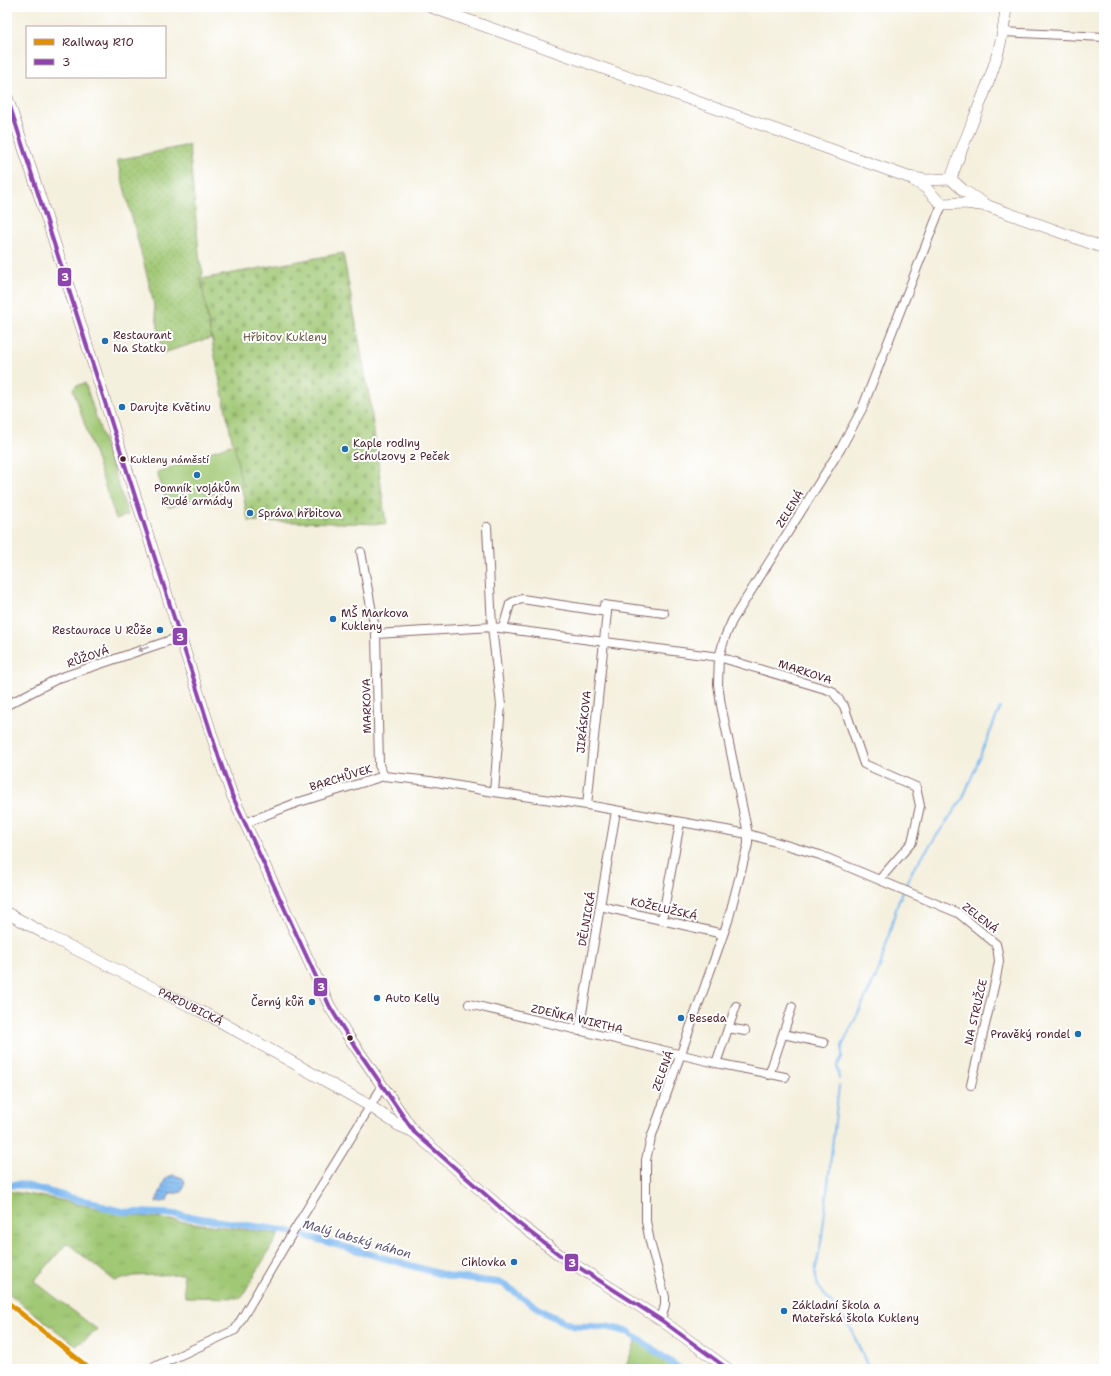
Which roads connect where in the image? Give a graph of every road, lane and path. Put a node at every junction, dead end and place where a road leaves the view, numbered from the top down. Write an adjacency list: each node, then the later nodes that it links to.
1 (431, 7): 6 (street)
2 (1006, 7): 3 (street)
3 (1003, 32): 4 (street); 8 (street)
4 (1104, 37)
5 (7, 97): 19 (street)
6 (908, 178): 7 (street); 9 (street)
7 (940, 181): 8 (street); 9 (street)
8 (954, 182): 9 (street); 10 (street)
9 (943, 202): 10 (street); 21 (street, ZELENÁ)
10 (988, 206): 11 (street)
11 (1104, 248)
12 (487, 527): 16 (street)
13 (361, 552): 18 (street, MARKOVA)
14 (603, 611): 15 (street); 17 (street); 20 (street)
15 (664, 612)
16 (492, 627): 17 (street, MARKOVA); 18 (street, MARKOVA); 24 (street)
17 (504, 628): 20 (street, MARKOVA)
18 (376, 634): 23 (street, MARKOVA)
19 (180, 637): 22 (street, RŮŽOVÁ, one-way to 22); 27 (street)
20 (604, 642): 21 (street, MARKOVA); 25 (street, JIRÁSKOVA)
21 (719, 656): 29 (street, ZELENÁ); 30 (street, MARKOVA)
22 (7, 705)
23 (384, 776): 24 (street, BARCHŮVEK); 27 (street, BARCHŮVEK)
24 (497, 793): 25 (street)
25 (587, 806): 26 (street)
26 (616, 811): 28 (street); 31 (street, DĚLNICKÁ)
27 (245, 823): 49 (street)
28 (680, 823): 29 (street); 33 (street)
29 (748, 834): 30 (street, ZELENÁ); 34 (street, ZELENÁ)
30 (880, 879): 35 (street, ZELENÁ)
31 (600, 906): 33 (street, KOŽELUŽSKÁ); 40 (street, DĚLNICKÁ)
32 (7, 913): 50 (street, PARDUBICKÁ)
33 (662, 920): 34 (street, KOŽELUŽSKÁ)
34 (723, 934): 44 (street, ZELENÁ)
35 (996, 944): 48 (street, NA STRUŽCE)
36 (469, 1004): 40 (street, ZDEŇKA WIRTHA)
37 (736, 1006): 39 (street)
38 (792, 1008): 42 (street)
39 (728, 1028): 41 (street); 45 (street)
40 (579, 1031): 44 (street, ZDEŇKA WIRTHA)
41 (745, 1031)
42 (783, 1034): 43 (street); 46 (street)
43 (824, 1042)
44 (680, 1054): 45 (street, ZDEŇKA WIRTHA); 52 (street, ZELENÁ)
45 (716, 1063): 46 (street, ZDEŇKA WIRTHA)
46 (769, 1074): 47 (street, ZDEŇKA WIRTHA)
47 (785, 1077)
48 (971, 1085)
49 (382, 1087): 50 (street); 51 (street)
50 (370, 1106): 51 (street, PARDUBICKÁ); 53 (street)
51 (414, 1132): 52 (street)
52 (661, 1320): 54 (street)
53 (151, 1369)
54 (728, 1369)

